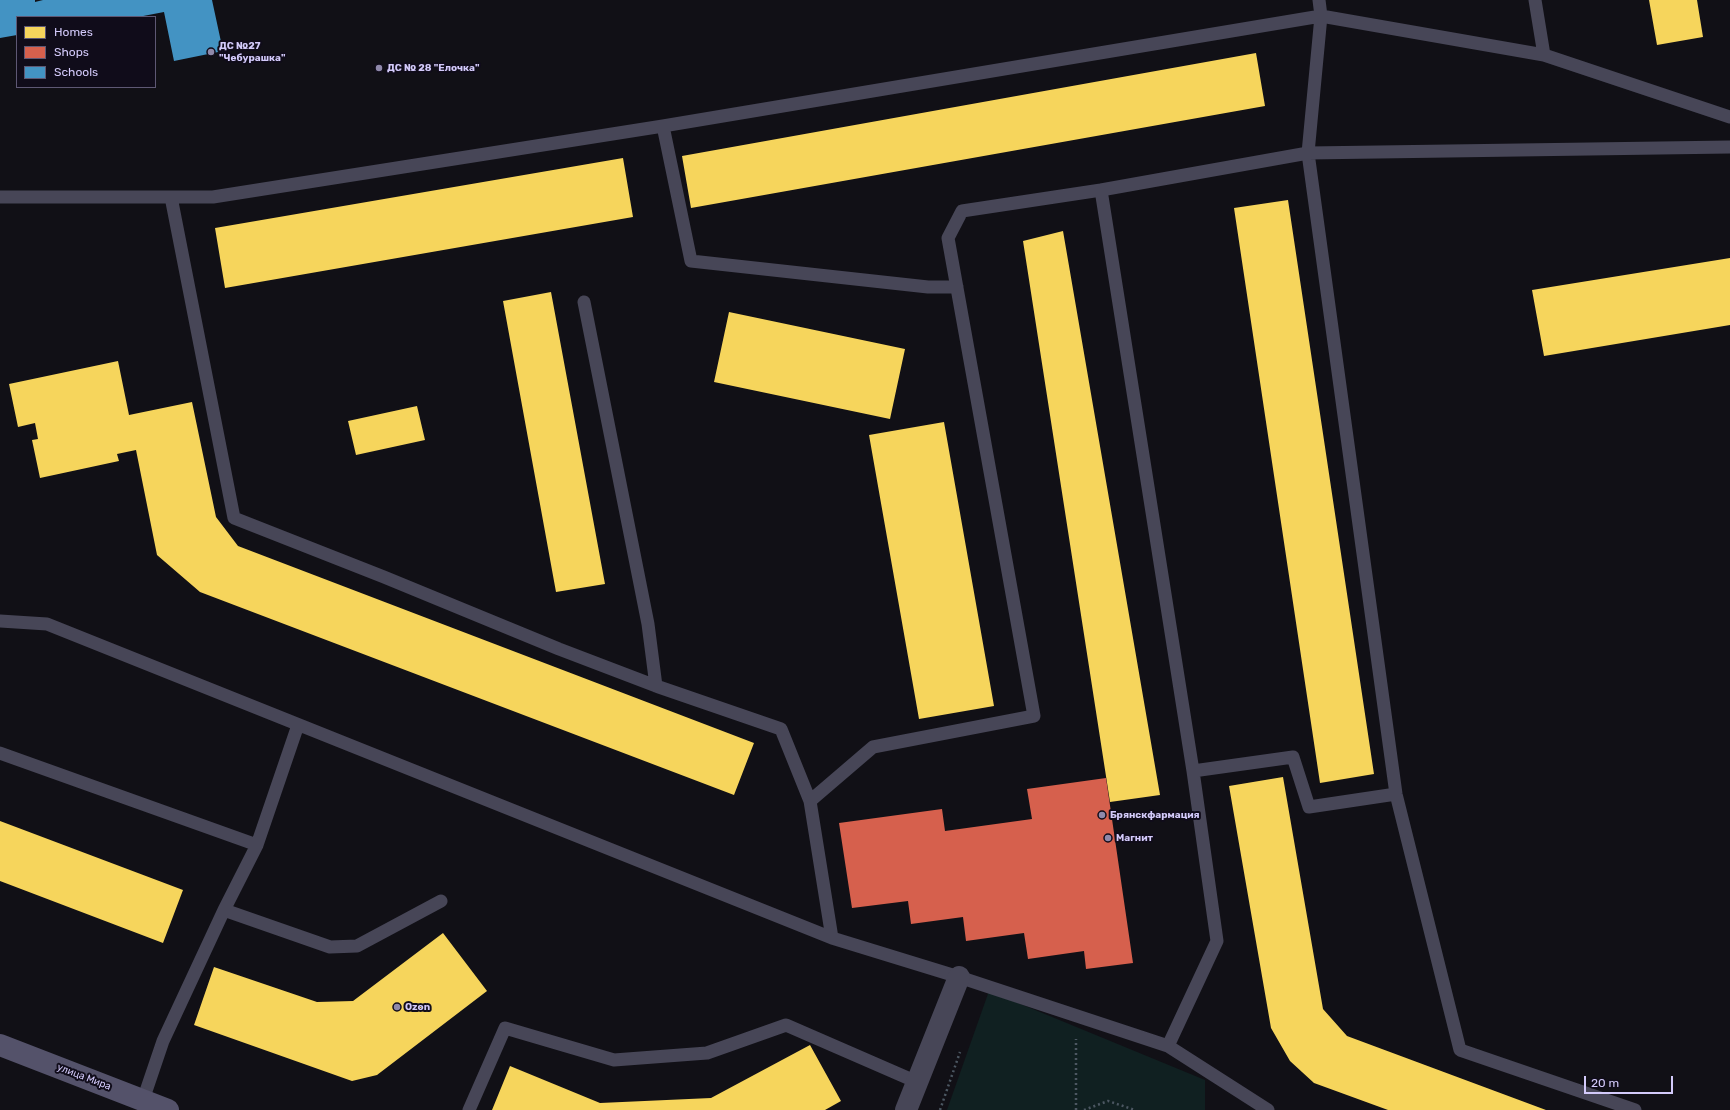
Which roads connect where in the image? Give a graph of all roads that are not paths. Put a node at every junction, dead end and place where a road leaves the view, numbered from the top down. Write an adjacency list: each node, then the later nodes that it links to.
1 (1319, 0): 3 (lane)
2 (1535, 0): 4 (lane)
3 (1321, 16): 4 (lane); 6 (lane); 8 (lane)
4 (1544, 55): 5 (lane)
5 (1730, 116)
6 (663, 126): 11 (lane); 12 (lane)
7 (1730, 147): 8 (lane)
8 (1308, 153): 9 (lane); 19 (lane)
9 (1101, 190): 12 (lane); 18 (lane)
10 (0, 197): 11 (lane)
11 (171, 197): 15 (lane)
12 (957, 286): 20 (lane)
13 (584, 302): 15 (lane)
14 (0, 620): 16 (lane)
15 (656, 686): 20 (lane)
16 (298, 725): 21 (lane); 24 (lane)
17 (0, 752): 21 (lane)
18 (1193, 771): 19 (lane); 27 (lane)
19 (1396, 794): 34 (lane)
20 (810, 801): 24 (lane)
21 (257, 845): 23 (lane)
22 (441, 901): 23 (lane)
23 (224, 910): 29 (lane)
24 (832, 938): 25 (lane)
25 (959, 977): 27 (lane); 28 (street)
26 (0, 1045): 29 (main road, улица Мира)
27 (1168, 1046): 33 (lane)
28 (917, 1082): 31 (lane); 32 (street)
29 (143, 1100): 30 (main road, улица Мира)
30 (168, 1110)
31 (469, 1110)
32 (906, 1110)
33 (1268, 1110)
34 (1635, 1110)

